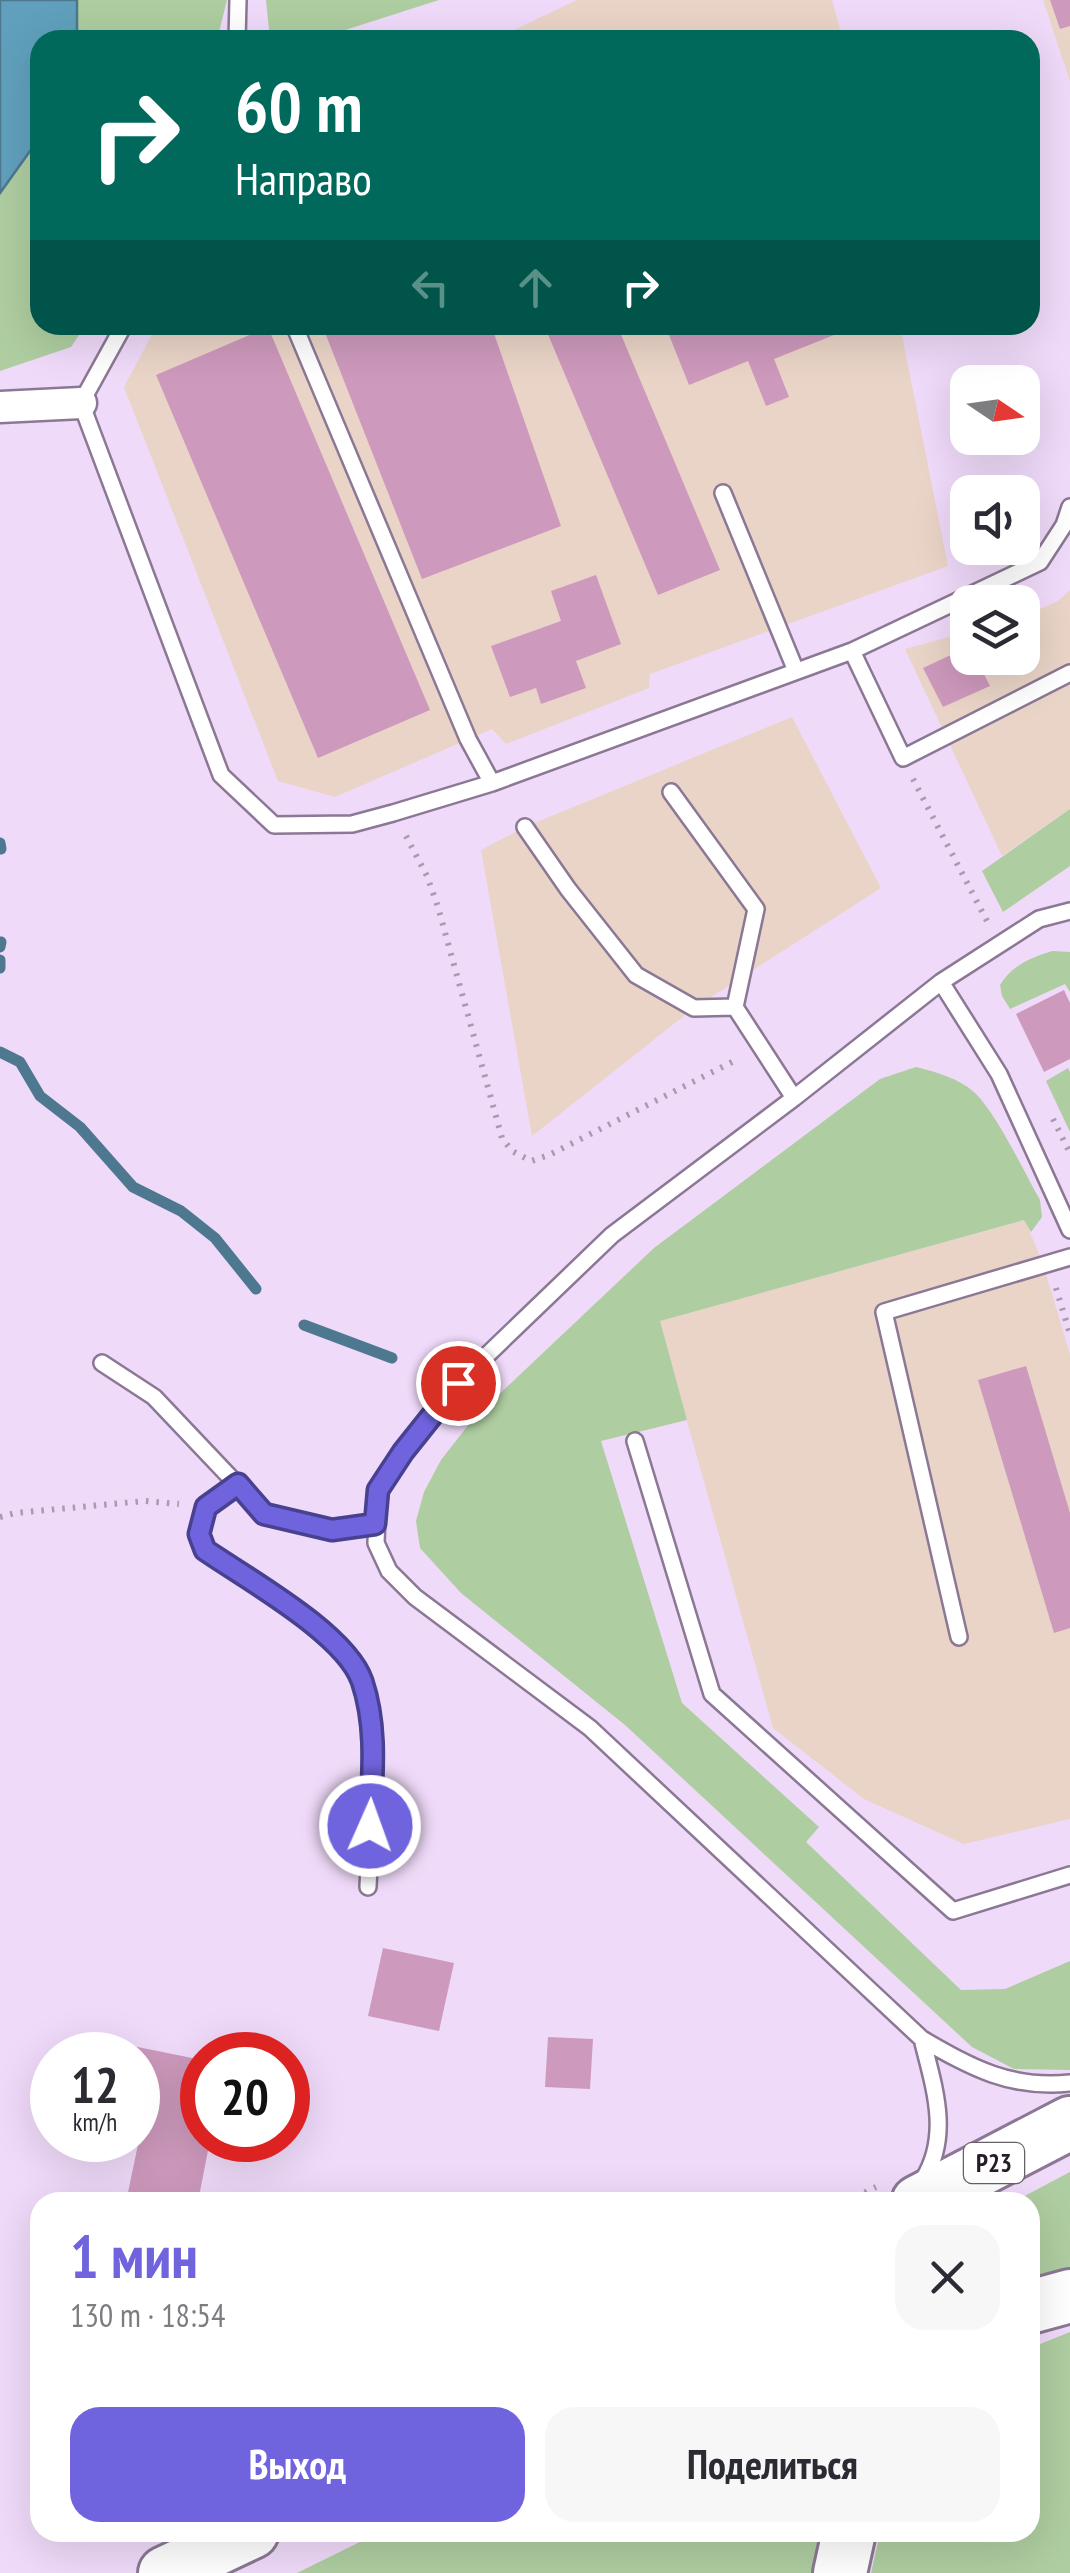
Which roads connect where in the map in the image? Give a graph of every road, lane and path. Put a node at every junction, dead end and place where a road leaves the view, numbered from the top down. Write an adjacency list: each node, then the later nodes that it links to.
1 (238, 0): 2 (lane)
2 (237, 30)
3 (118, 335): 5 (lane)
4 (298, 335): 13 (lane)
5 (81, 403): 6 (street); 15 (lane)
6 (0, 407)
7 (722, 493): 10 (lane)
8 (1070, 508): 9 (lane)
9 (852, 651): 10 (lane); 12 (lane)
10 (796, 670): 13 (lane)
11 (1070, 672): 12 (lane)
12 (902, 758): 18 (path)
13 (492, 783): 15 (lane)
14 (671, 792): 20 (lane)
15 (393, 813): 21 (path)
16 (524, 827): 20 (lane)
17 (1070, 911): 19 (lane)
18 (988, 924)
19 (942, 982): 22 (lane); 23 (lane)
20 (735, 1008): 21 (lane)
21 (765, 1054): 22 (lane)
22 (794, 1098): 32 (lane)
23 (1070, 1230)
24 (1070, 1257): 25 (lane)
25 (1048, 1262): 26 (path); 33 (lane)
26 (1070, 1334)
27 (102, 1363): 29 (lane)
28 (636, 1441): 34 (lane)
29 (238, 1484): 30 (lane); 32 (lane)
30 (206, 1507): 31 (path); 35 (lane)
31 (0, 1517)
32 (375, 1524): 36 (lane)
33 (959, 1637)
34 (1070, 1874)
35 (368, 1887)
36 (922, 2039): 37 (lane); 40 (lane)
37 (1070, 2083)
38 (1070, 2122): 39 (highway, Р23)
39 (903, 2192)
40 (916, 2192)
41 (1070, 2296): 42 (highway)
42 (1040, 2304)
43 (231, 2542): 45 (highway)
44 (847, 2542): 46 (highway)
45 (166, 2573)
46 (840, 2573)

